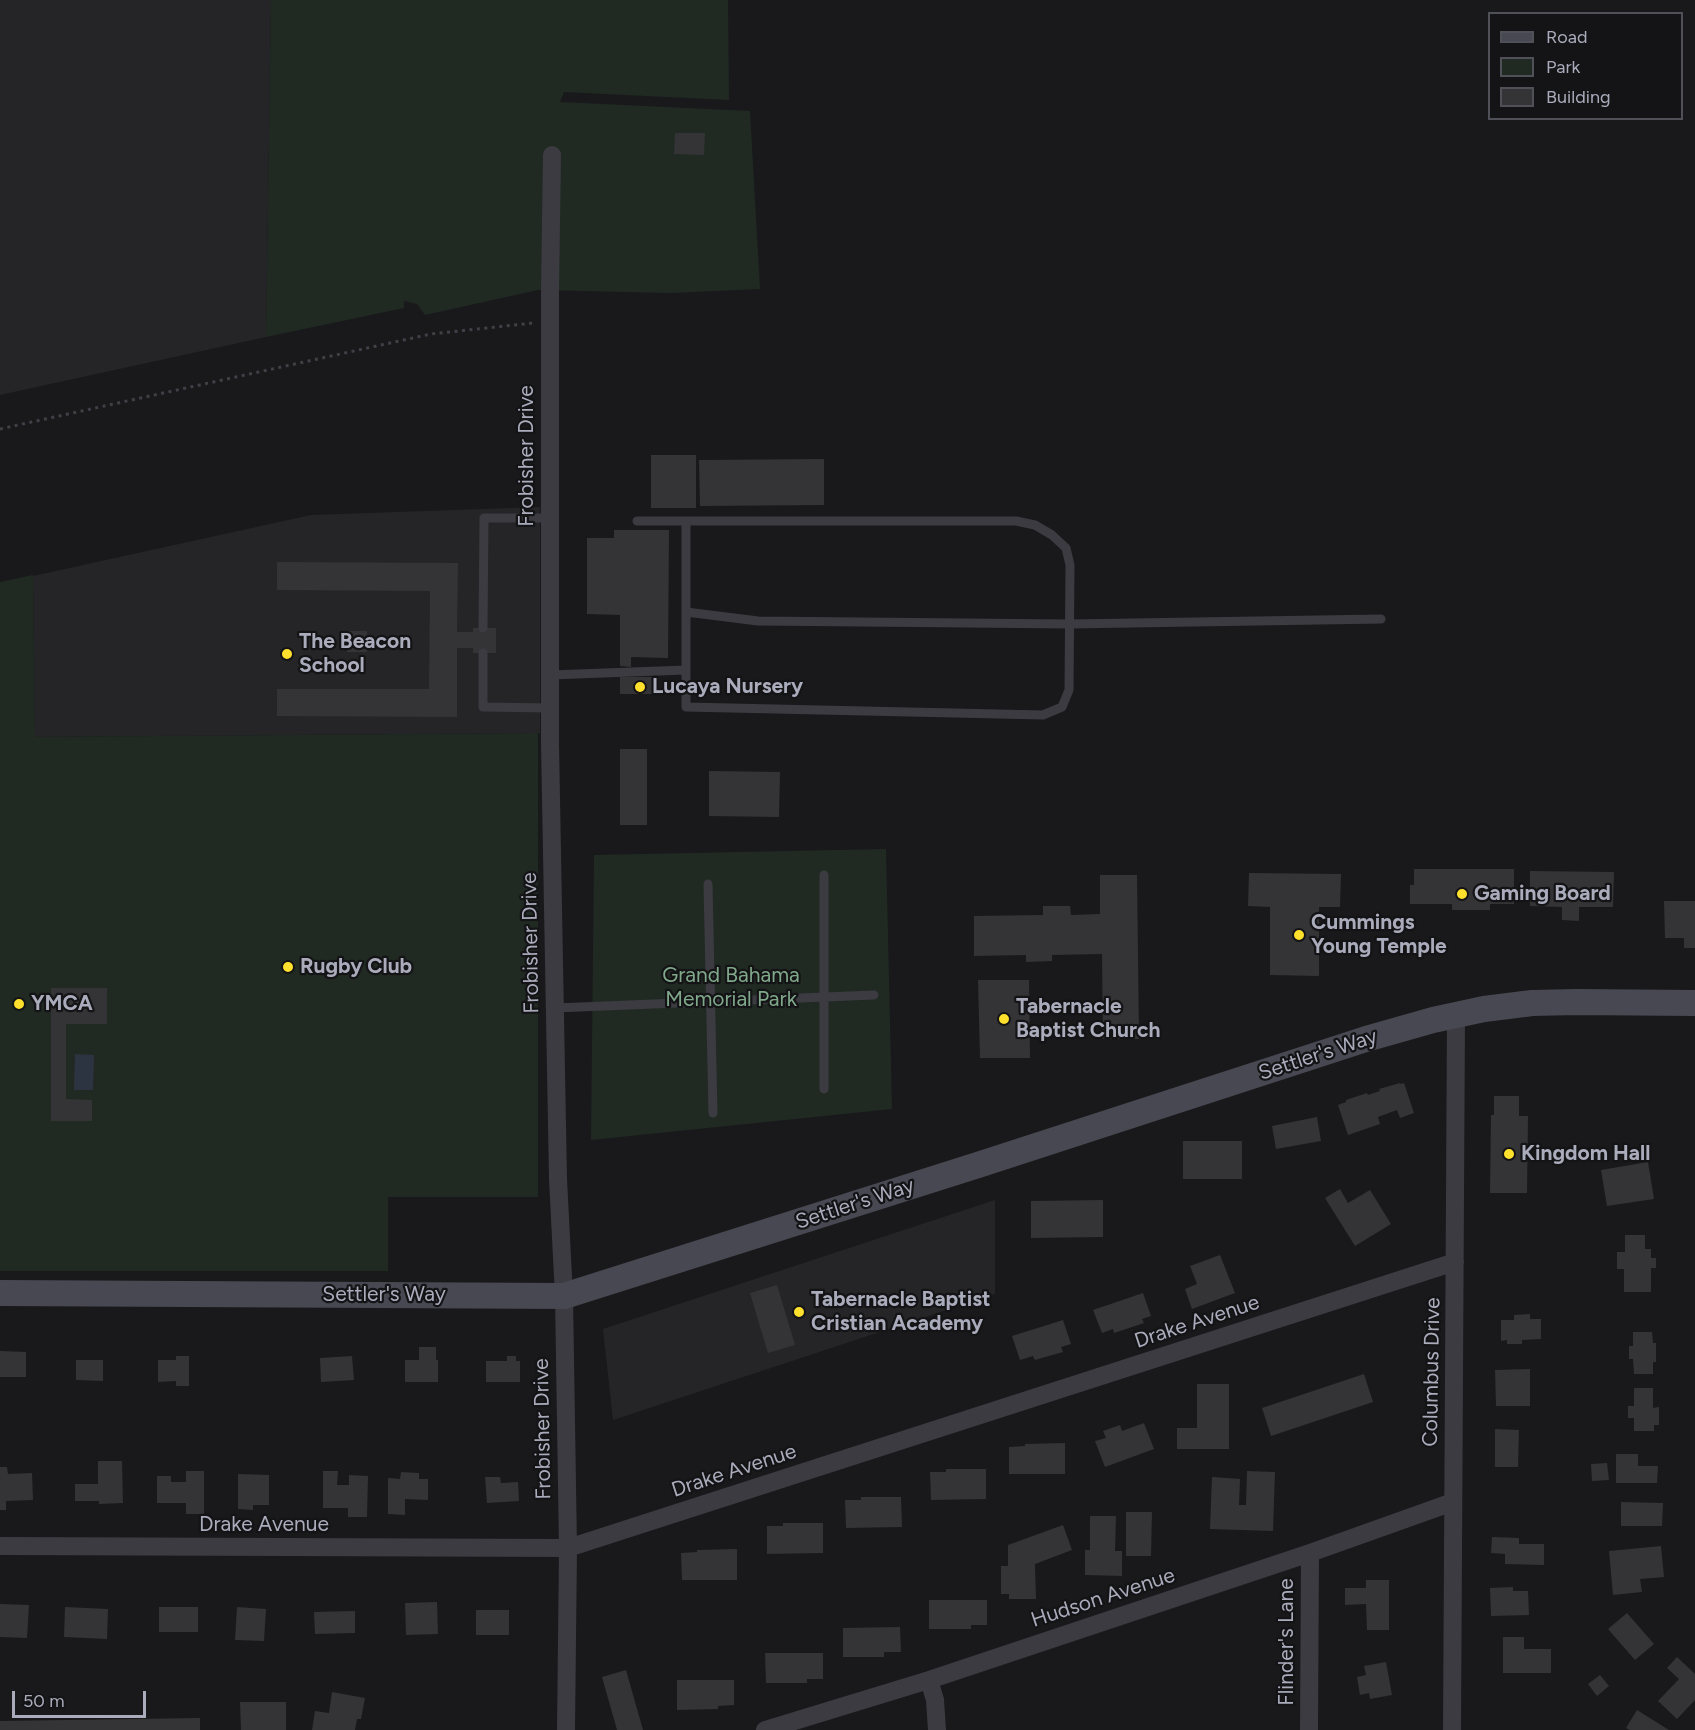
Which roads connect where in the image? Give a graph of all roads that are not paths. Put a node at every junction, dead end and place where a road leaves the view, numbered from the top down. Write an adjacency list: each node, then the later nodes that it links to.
1 (552, 154): 2 (street, Frobisher Drive)
2 (550, 518): 8 (lane); 11 (street, Frobisher Drive)
3 (637, 521): 4 (lane)
4 (686, 521): 5 (lane); 7 (lane)
5 (686, 612): 7 (lane); 10 (lane)
6 (1381, 619): 7 (lane)
7 (1070, 624): 10 (lane)
8 (483, 628)
9 (483, 653): 12 (lane)
10 (686, 670): 11 (lane)
11 (550, 675): 12 (street, Frobisher Drive)
12 (550, 708): 19 (street, Frobisher Drive)
13 (824, 875): 16 (lane)
14 (708, 884): 17 (lane)
15 (874, 995): 16 (lane)
16 (824, 997): 17 (lane); 21 (lane)
17 (710, 1002): 19 (lane); 22 (lane)
18 (1695, 1003): 20 (main road, Settler's Way)
19 (555, 1008): 25 (street, Frobisher Drive)
20 (1456, 1015): 23 (street, Columbus Drive); 25 (main road, Settler's Way)
21 (824, 1089)
22 (712, 1113)
23 (1455, 1262): 26 (street, Columbus Drive); 28 (street, Drake Avenue)
24 (0, 1293): 25 (main road, Settler's Way)
25 (564, 1296): 28 (street, Frobisher Drive)
26 (1453, 1502): 29 (street, Hudson Avenue); 35 (street, Columbus Drive)
27 (0, 1546): 28 (street, Drake Avenue)
28 (568, 1548): 31 (street, Frobisher Drive)
29 (1310, 1553): 30 (street, Hudson Avenue); 34 (street, Flinder's Lane)
30 (929, 1680): 32 (street, Hudson Avenue); 33 (street)
31 (566, 1730)
32 (765, 1730)
33 (937, 1730)
34 (1309, 1730)
35 (1452, 1730)

